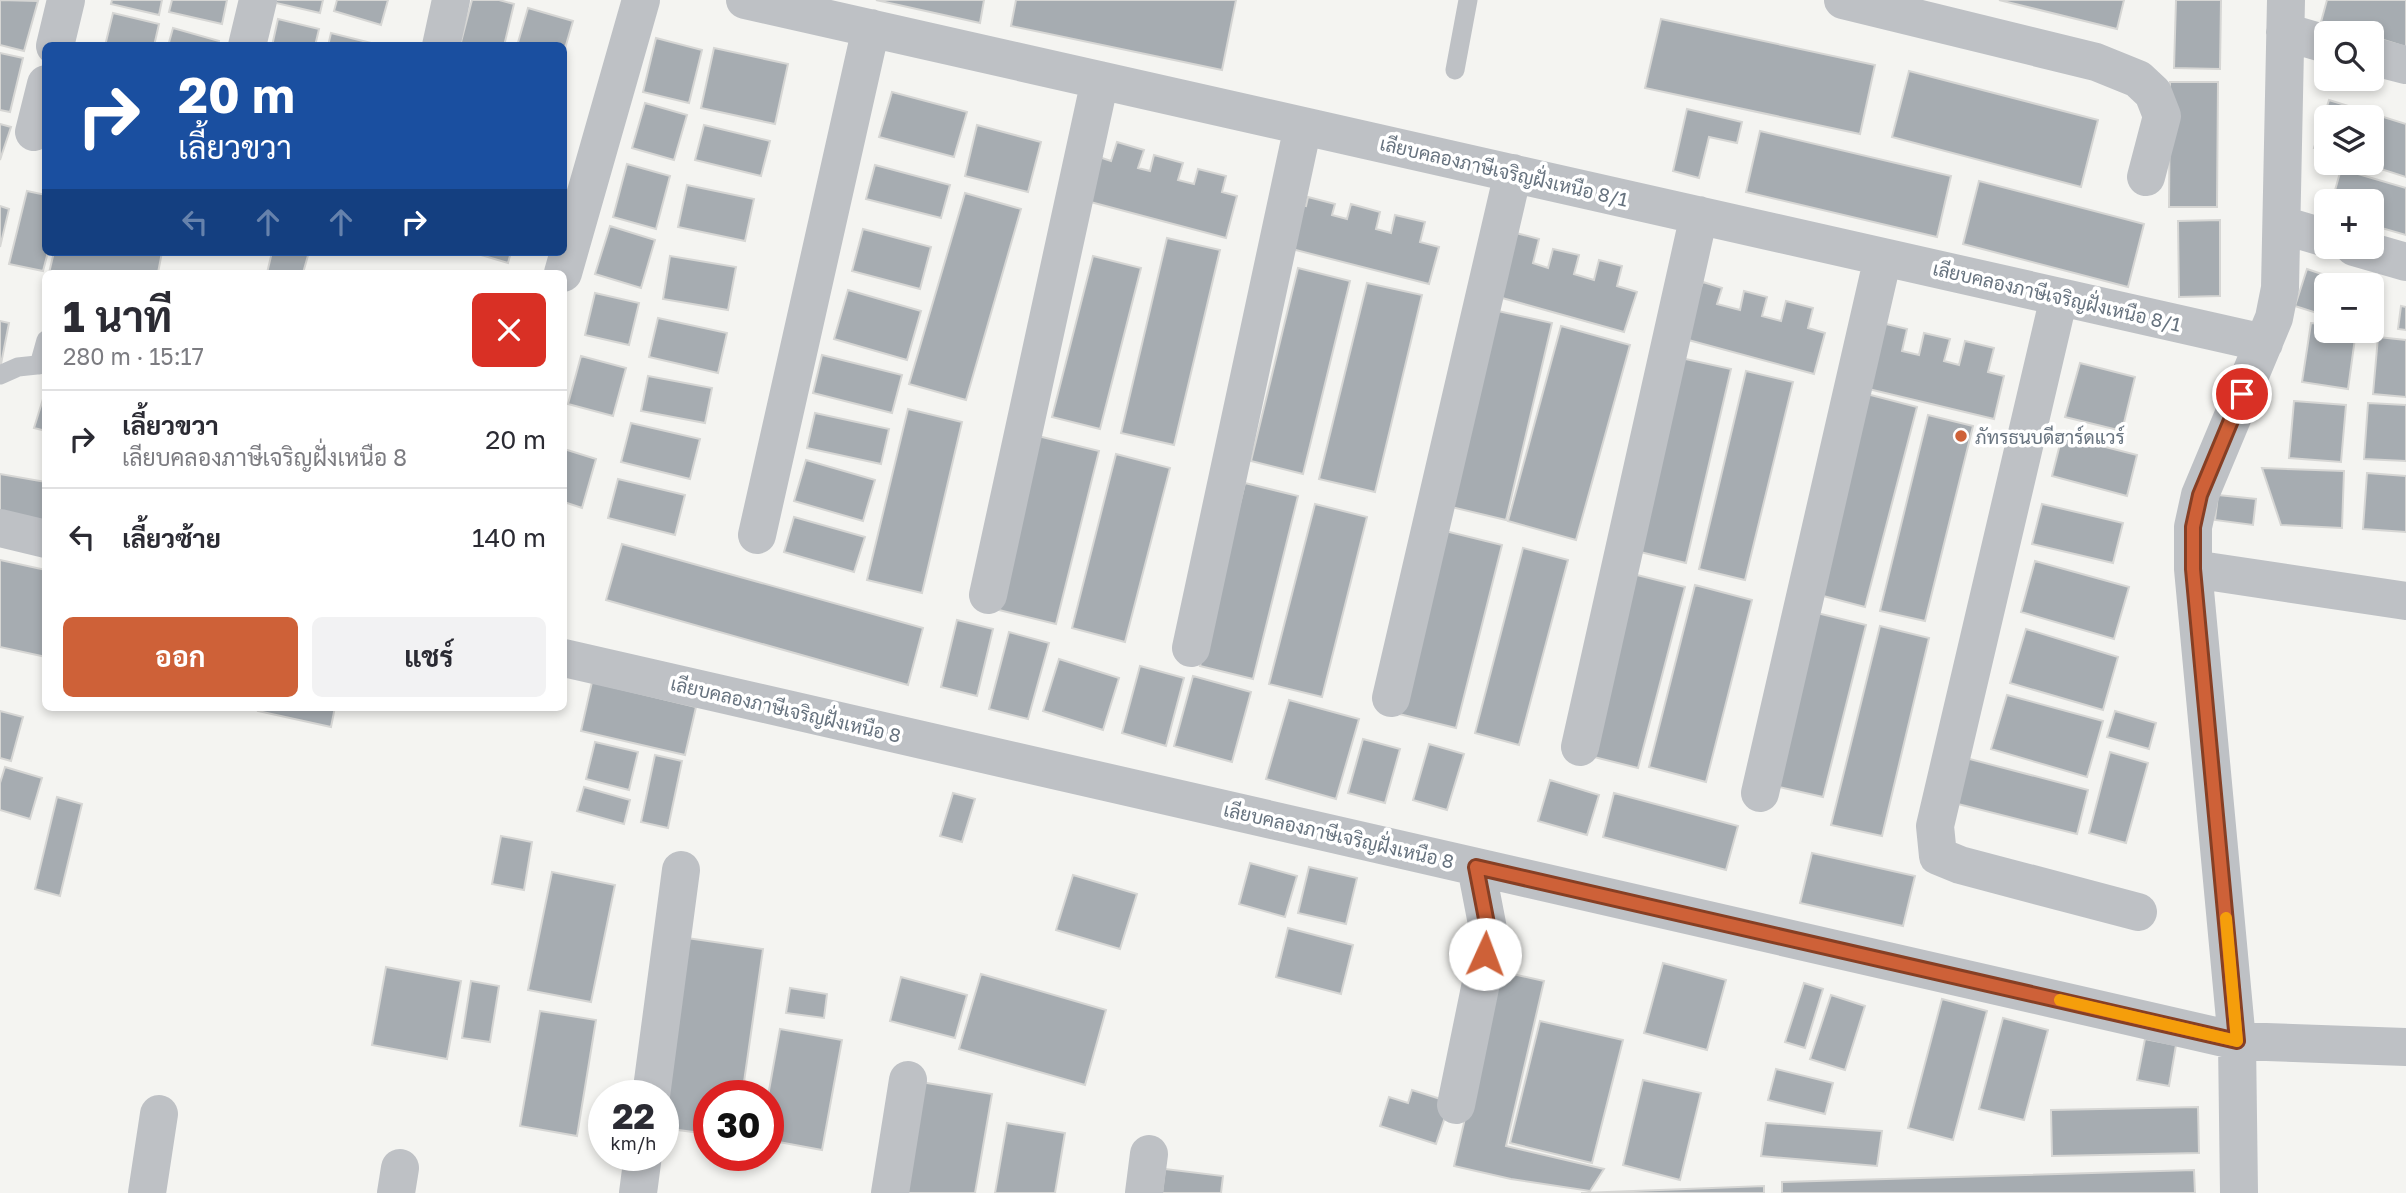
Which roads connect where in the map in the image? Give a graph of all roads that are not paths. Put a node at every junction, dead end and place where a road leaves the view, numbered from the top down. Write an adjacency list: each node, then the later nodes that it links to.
1 (65, 0): 11 (street)
2 (258, 0): 12 (street)
3 (451, 0): 13 (street)
4 (641, 0): 29 (street)
5 (745, 0): 9 (street, เลียบคลองภาษีเจริญฝั่งเหนือ 8/1)
6 (1468, 0): 16 (lane)
7 (1843, 0): 22 (street)
8 (2286, 16): 10 (street); 24 (street)
9 (871, 28): 17 (street, เลียบคลองภาษีเจริญฝั่งเหนือ 8/1); 35 (street)
10 (2314, 36)
11 (56, 42)
12 (248, 42)
13 (442, 42)
14 (2384, 59): 15 (street)
15 (2406, 65)
16 (1455, 70)
17 (1100, 80): 19 (street, เลียบคลองภาษีเจริญฝั่งเหนือ 8/1); 38 (street)
18 (42, 100): 20 (street)
19 (1303, 126): 21 (street, เลียบคลองภาษีเจริญฝั่งเหนือ 8/1); 40 (street)
20 (34, 132)
21 (1513, 173): 23 (street, เลียบคลองภาษีเจริญฝั่งเหนือ 8/1); 42 (street)
22 (2146, 177)
23 (1699, 215): 27 (street, เลียบคลองภาษีเจริญฝั่งเหนือ 8/1); 43 (street)
24 (2282, 225): 25 (street); 31 (street)
25 (2314, 234)
26 (2384, 256): 28 (street)
27 (1883, 257): 30 (street, เลียบคลองภาษีเจริญฝั่งเหนือ 8/1); 44 (street)
28 (2406, 262)
29 (564, 270)
30 (2059, 297): 31 (street, เลียบคลองภาษีเจริญฝั่งเหนือ 8/1); 47 (street)
31 (2264, 343): 37 (street)
32 (42, 365): 33 (lane)
33 (0, 374)
34 (0, 528): 36 (street)
35 (757, 535)
36 (42, 538)
37 (2193, 569): 39 (street); 48 (street)
38 (988, 595)
39 (2406, 601)
40 (1191, 649)
41 (567, 659): 45 (street, เลียบคลองภาษีเจริญฝั่งเหนือ 8)
42 (1391, 698)
43 (1580, 747)
44 (1760, 793)
45 (1476, 867): 48 (street, เลียบคลองภาษีเจริญฝั่งเหนือ 8); 52 (street)
46 (681, 870): 50 (street)
47 (2138, 912)
48 (2237, 1041): 49 (street, เลียบคลองภาษีเจริญฝั่งเหนือ 8); 60 (street)
49 (2406, 1047)
50 (653, 1080)
51 (908, 1080): 58 (street)
52 (1455, 1105)
53 (159, 1114): 56 (street)
54 (1149, 1154): 59 (street)
55 (641, 1171): 57 (street)
56 (147, 1193)
57 (638, 1193)
58 (890, 1193)
59 (1144, 1193)
60 (2239, 1193)

